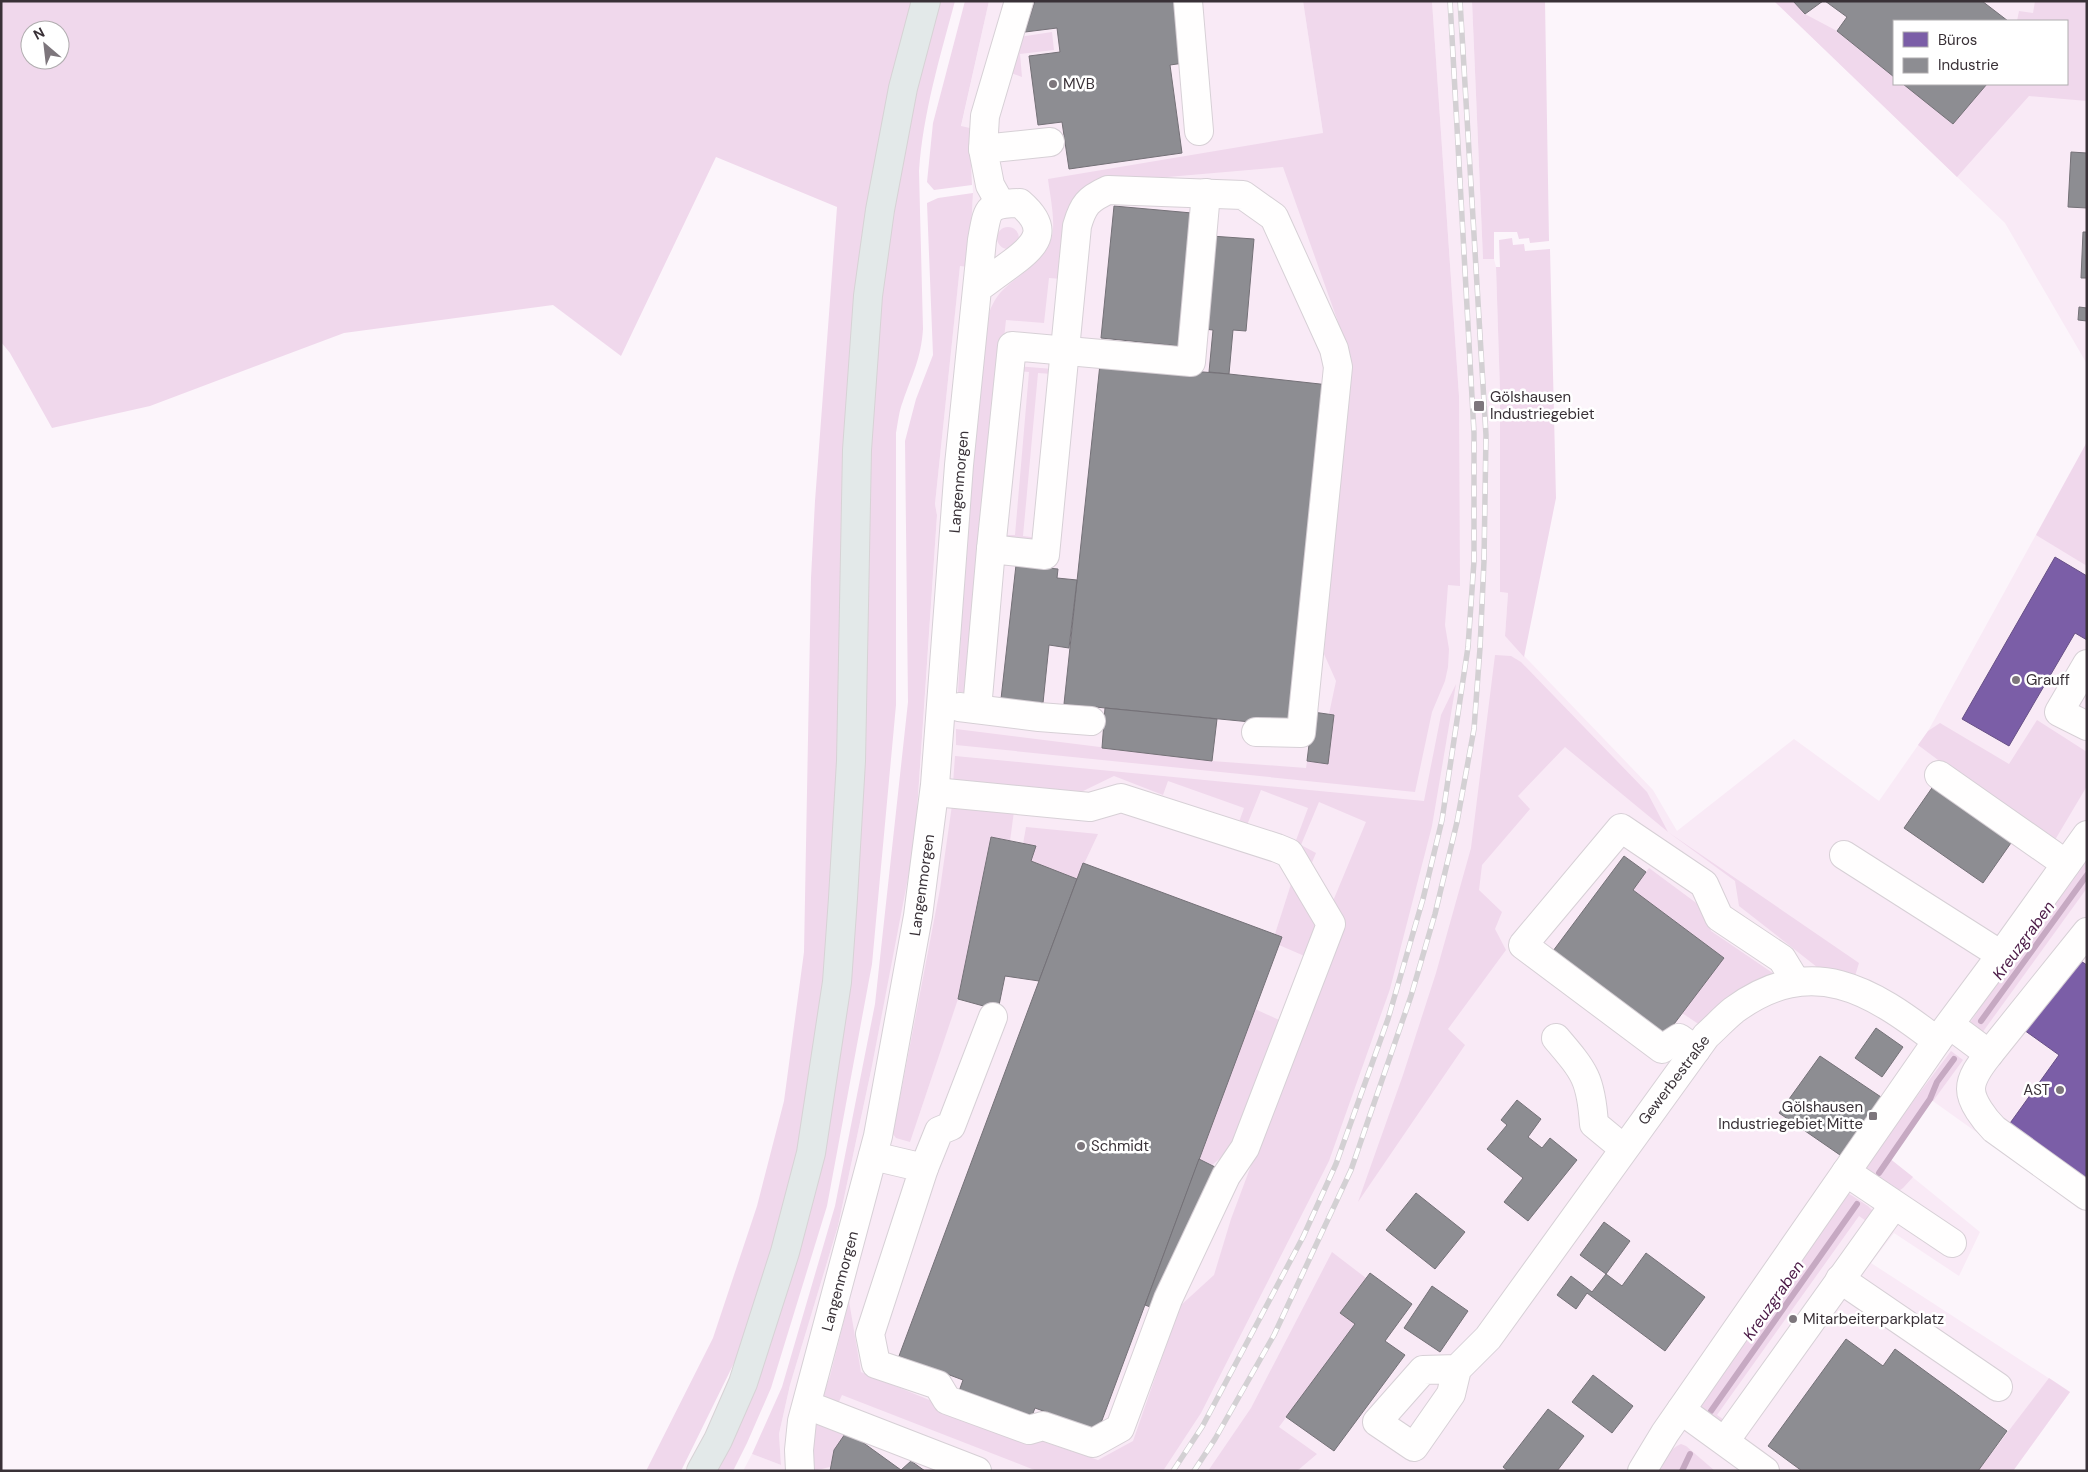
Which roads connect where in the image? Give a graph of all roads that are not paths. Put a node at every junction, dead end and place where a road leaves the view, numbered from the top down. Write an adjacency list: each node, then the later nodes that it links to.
1 (926, 1): 44 (main road)
2 (1019, 1): 6 (street)
3 (1188, 1): 4 (street)
4 (1199, 131)
5 (1050, 142): 6 (street)
6 (983, 149): 8 (street)
7 (1206, 193): 10 (street); 10 (street); 17 (street)
8 (1000, 203): 9 (street, Langenmorgen); 9 (street)
9 (978, 288): 13 (street, Langenmorgen)
10 (1064, 351): 11 (street); 11 (street)
11 (991, 550): 14 (street)
12 (2087, 664): 16 (street)
13 (942, 705): 14 (street); 19 (street, Langenmorgen)
14 (977, 709): 15 (street)
15 (1091, 721)
16 (2087, 726)
17 (1256, 732)
18 (1939, 775): 22 (street)
19 (935, 792): 32 (street, Langenmorgen); 33 (street)
20 (2087, 835): 22 (street)
21 (1844, 855): 24 (street)
22 (2066, 864): 24 (street)
23 (2087, 932): 30 (street)
24 (2001, 956): 27 (street)
25 (1796, 982): 27 (street, Gewerbestraße); 29 (street, Gewerbestraße); 29 (street)
26 (993, 1017): 33 (street)
27 (1943, 1033): 30 (street, Gewerbestraße); 34 (street)
28 (1556, 1038): 31 (street)
29 (1696, 1050): 31 (street, Gewerbestraße)
30 (1989, 1054): 35 (street)
31 (1623, 1148): 39 (street, Gewerbestraße)
32 (873, 1156): 33 (street); 41 (street, Langenmorgen)
33 (924, 1168)
34 (1846, 1172): 36 (street); 42 (street)
35 (2087, 1196)
36 (1894, 1205): 37 (street); 38 (street)
37 (1952, 1243)
38 (1840, 1279): 40 (street); 43 (street)
39 (1457, 1369)
40 (1998, 1386)
41 (807, 1405): 45 (street, Langenmorgen); 46 (street)
42 (1681, 1410): 43 (street); 47 (street)
43 (1725, 1441): 48 (street)
44 (701, 1471)
45 (800, 1471)
46 (976, 1471)
47 (1642, 1471)
48 (1764, 1471)

